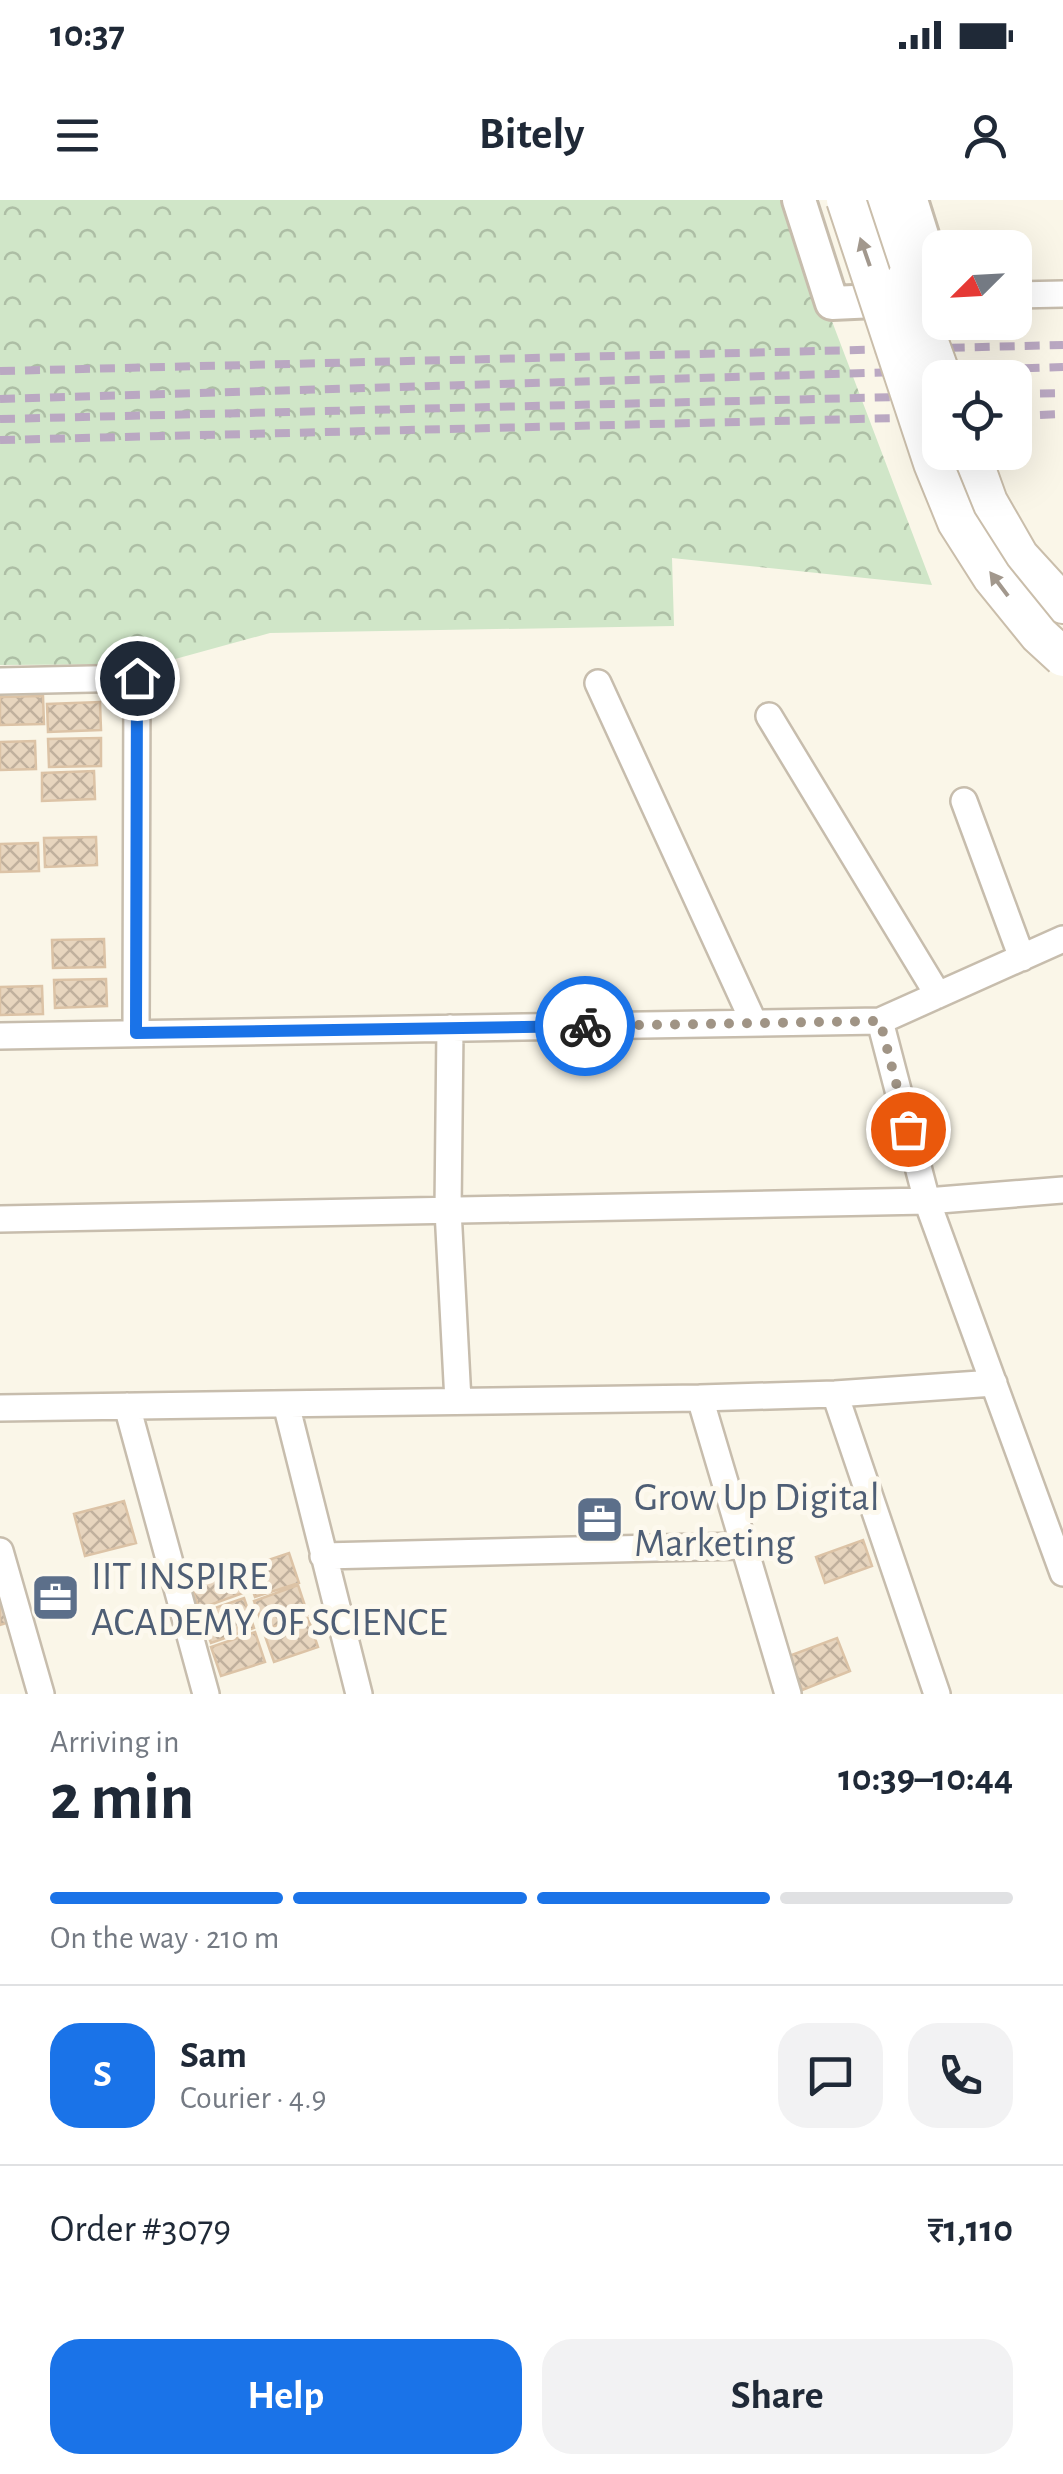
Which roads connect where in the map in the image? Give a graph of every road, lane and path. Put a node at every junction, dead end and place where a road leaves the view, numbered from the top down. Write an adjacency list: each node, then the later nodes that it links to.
1 (798, 200): 8 (street)
2 (846, 200): 12 (main road, one-way to 2, bridge)
3 (880, 200): 9 (main road, bridge)
4 (911, 200): 5 (street)
5 (922, 236)
6 (1032, 294): 7 (street)
7 (1063, 294)
8 (922, 296)
9 (936, 360)
10 (976, 470): 11 (main road)
11 (1063, 604)
12 (1063, 656)
13 (0, 681): 23 (street)
14 (598, 683): 21 (street)
15 (770, 716): 19 (street)
16 (964, 800): 18 (street)
17 (1063, 938): 18 (street)
18 (1022, 958): 19 (street)
19 (938, 995): 20 (street)
20 (880, 1021): 21 (street); 26 (street)
21 (754, 1023): 22 (street)
22 (450, 1028): 23 (street); 27 (street)
23 (136, 1033): 24 (street)
24 (0, 1036)
25 (1063, 1190): 26 (street)
26 (927, 1200): 27 (street); 29 (street)
27 (448, 1210): 28 (street); 32 (street)
28 (0, 1219)
29 (994, 1383): 30 (street); 39 (street)
30 (836, 1394): 31 (street); 44 (street)
31 (700, 1398): 32 (street); 36 (street)
32 (458, 1401): 33 (street)
33 (286, 1404): 34 (street); 38 (street)
34 (127, 1406): 35 (street); 41 (street)
35 (0, 1408)
36 (742, 1546): 38 (street); 43 (street)
37 (0, 1552): 40 (street)
38 (323, 1556): 42 (street)
39 (1063, 1573)
40 (41, 1694)
41 (206, 1694)
42 (360, 1694)
43 (788, 1694)
44 (938, 1694)

